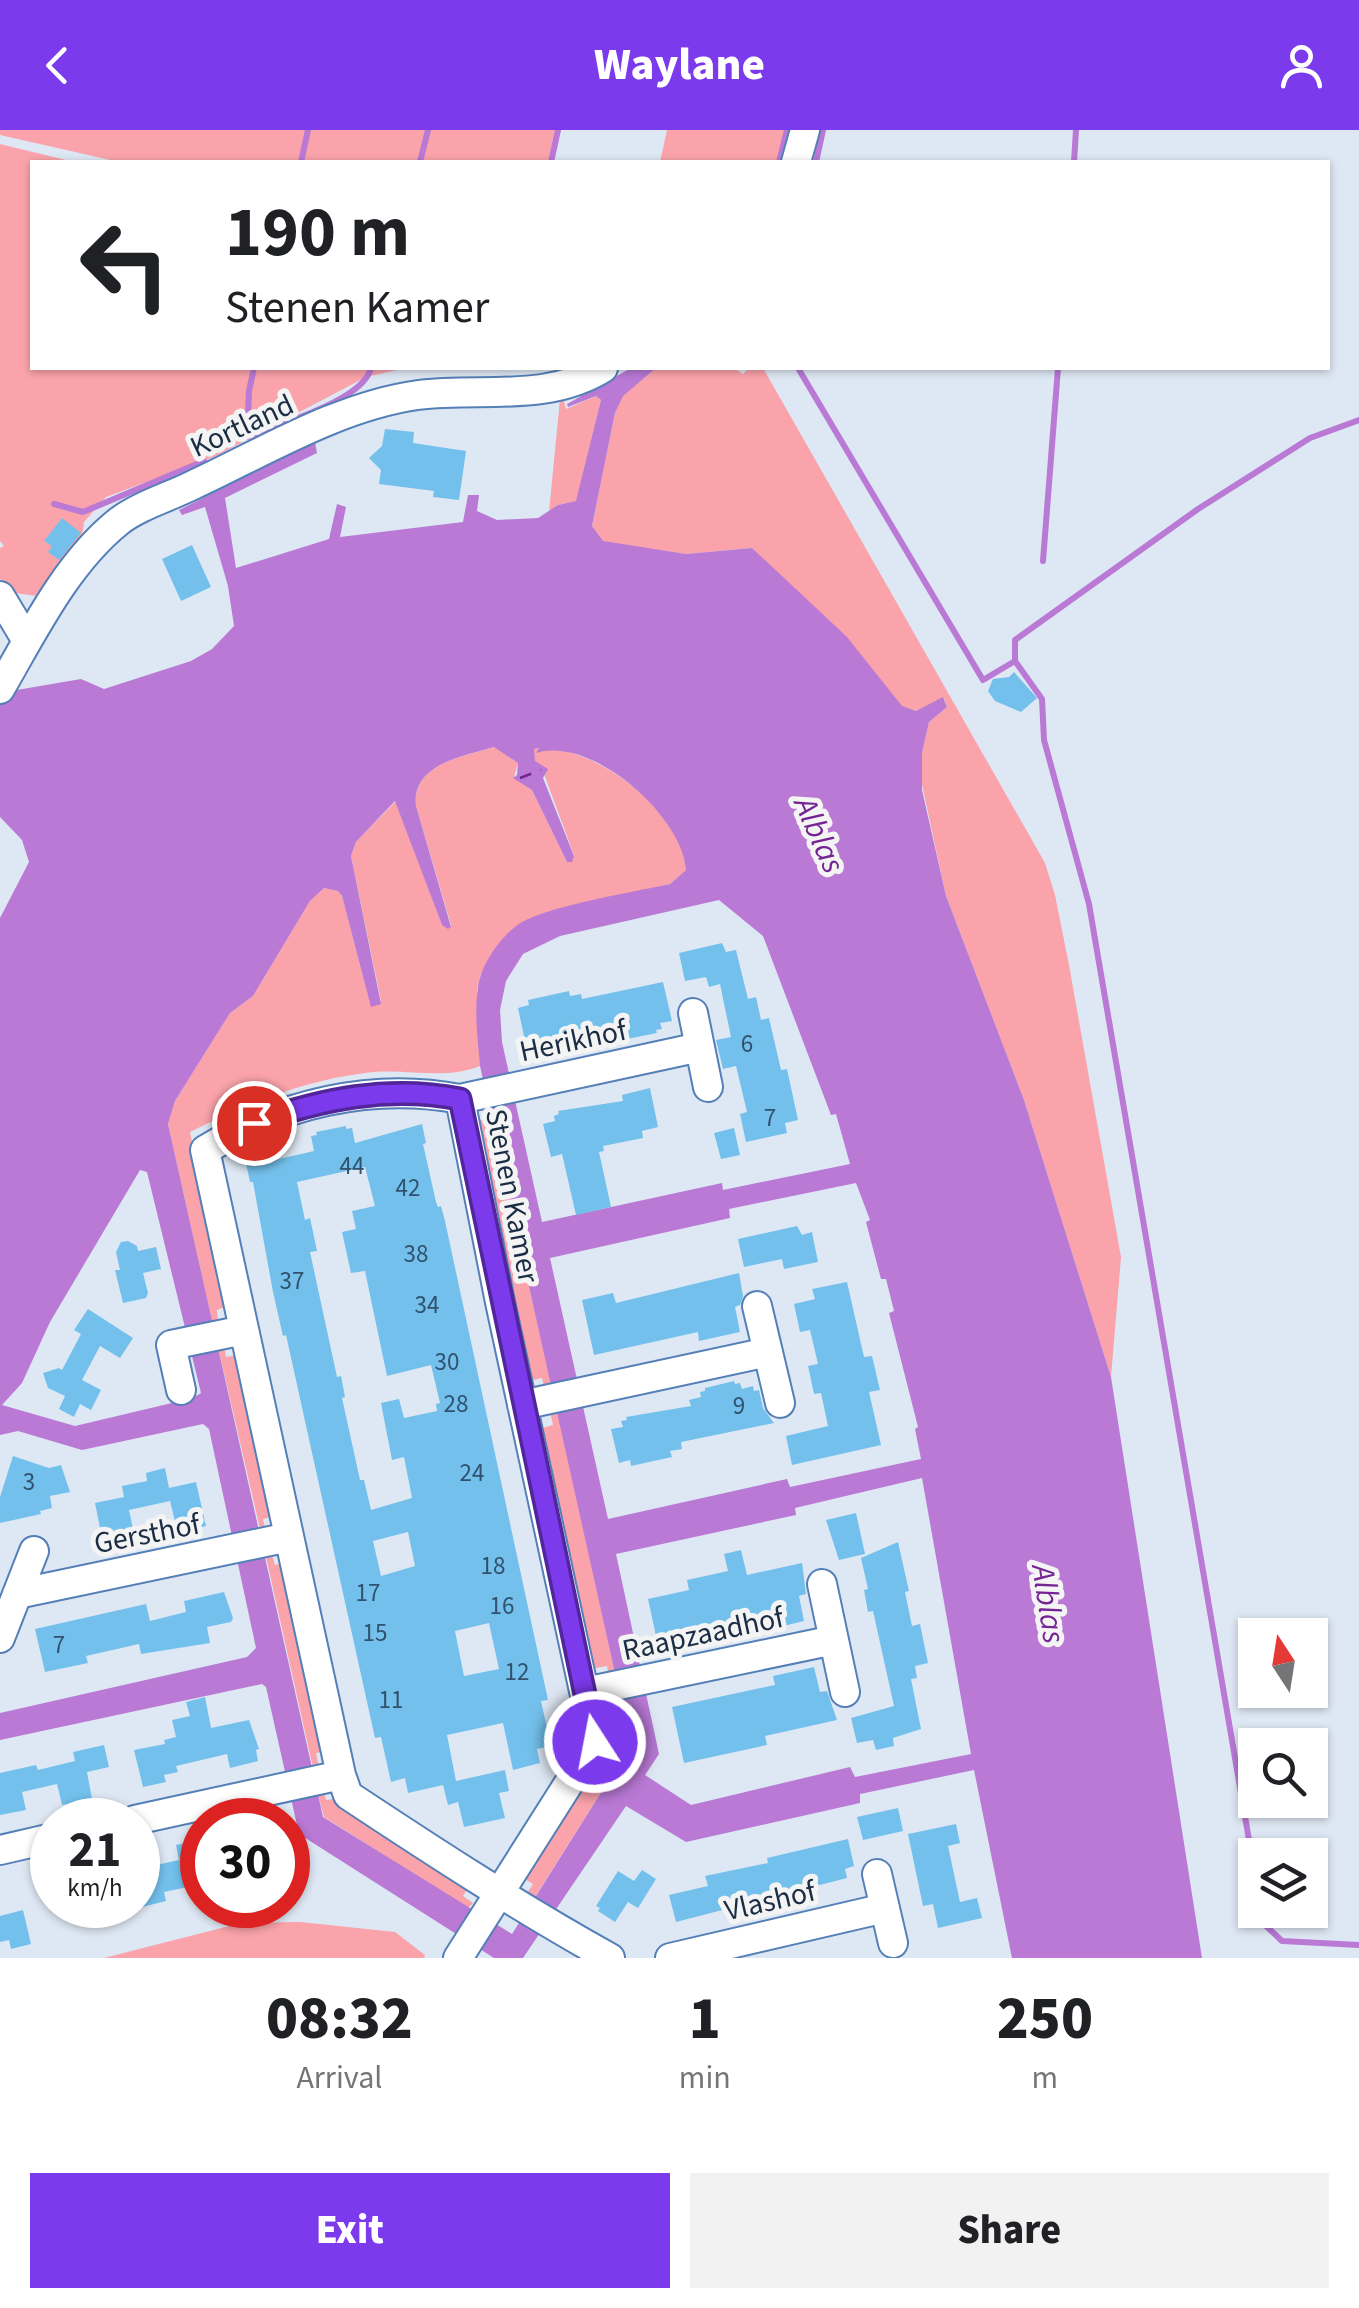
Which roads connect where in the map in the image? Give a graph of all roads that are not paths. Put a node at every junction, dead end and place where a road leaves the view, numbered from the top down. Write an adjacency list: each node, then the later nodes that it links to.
1 (805, 130): 2 (street)
2 (797, 160)
3 (600, 370): 5 (street, Kortland)
4 (0, 596): 5 (street)
5 (26, 641): 6 (street, Kortland)
6 (6, 679)
7 (693, 1012): 8 (street)
8 (700, 1047): 9 (street); 10 (street, Herikhof)
9 (708, 1087)
10 (460, 1099): 12 (street, Stenen Kamer); 15 (street, Stenen Kamer)
11 (757, 1306): 13 (street)
12 (238, 1331): 14 (street); 17 (street, Stenen Kamer)
13 (768, 1352): 15 (street); 16 (street)
14 (182, 1390)
15 (534, 1403): 23 (street, Stenen Kamer)
16 (780, 1404)
17 (279, 1539): 20 (street, Gersthof); 25 (street, Stenen Kamer)
18 (34, 1551): 20 (street)
19 (822, 1584): 22 (street, Raapzaadhof)
20 (17, 1594): 21 (street)
21 (0, 1638)
22 (834, 1640): 23 (street, Raapzaadhof); 24 (street, Raapzaadhof)
23 (597, 1690): 30 (street, Stenen Kamer)
24 (846, 1692)
25 (331, 1777): 26 (street); 30 (street, Stenen Kamer)
26 (160, 1815)
27 (30, 1843): 28 (street)
28 (0, 1850)
29 (877, 1874): 31 (street)
30 (502, 1902): 33 (street, Stenen Kamer); 34 (street)
31 (885, 1908): 32 (street); 35 (street, Vlashof)
32 (893, 1943)
33 (459, 1957)
34 (610, 1958)
35 (670, 1958)

